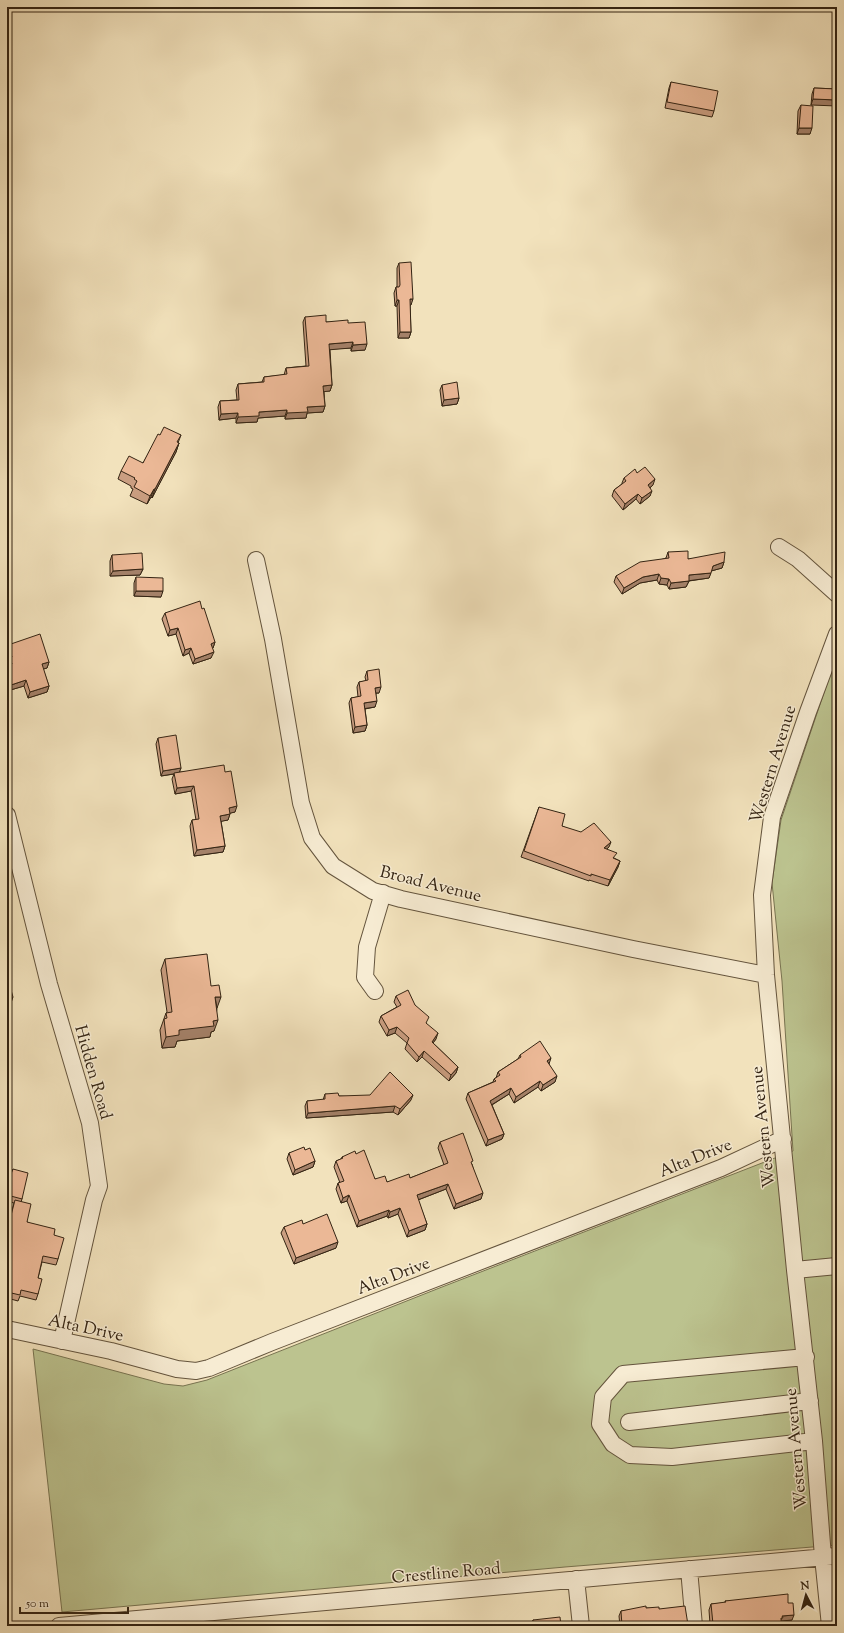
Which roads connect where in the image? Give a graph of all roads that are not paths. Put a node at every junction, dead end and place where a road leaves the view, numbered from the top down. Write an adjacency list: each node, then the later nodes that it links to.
1 (779, 547): 3 (street)
2 (256, 560): 7 (street, Broad Avenue)
3 (837, 594)
4 (837, 634): 8 (street, Western Avenue)
5 (7, 815): 6 (street, Hidden Road)
6 (12, 857): 14 (street, Hidden Road)
7 (383, 893): 8 (street, Broad Avenue); 9 (street)
8 (766, 975): 10 (street, Western Avenue)
9 (375, 991)
10 (783, 1139): 12 (street, Western Avenue); 14 (street, Alta Drive)
11 (837, 1266): 12 (street)
12 (795, 1270): 15 (street, Western Avenue)
13 (7, 1330): 14 (street, Alta Drive)
14 (62, 1341)
15 (806, 1357): 16 (street, Western Avenue); 18 (street)
16 (810, 1401): 17 (street); 18 (street, Western Avenue)
17 (629, 1422)
18 (814, 1441): 19 (street, Western Avenue)
19 (830, 1557): 20 (street, Crestline Road); 26 (street, Western Avenue)
20 (689, 1569): 21 (street, Crestline Road); 25 (street)
21 (576, 1579): 22 (street, Crestline Road); 24 (street)
22 (209, 1619): 23 (street, Crestline Road)
23 (60, 1626)
24 (581, 1626)
25 (694, 1626)
26 (830, 1626)

